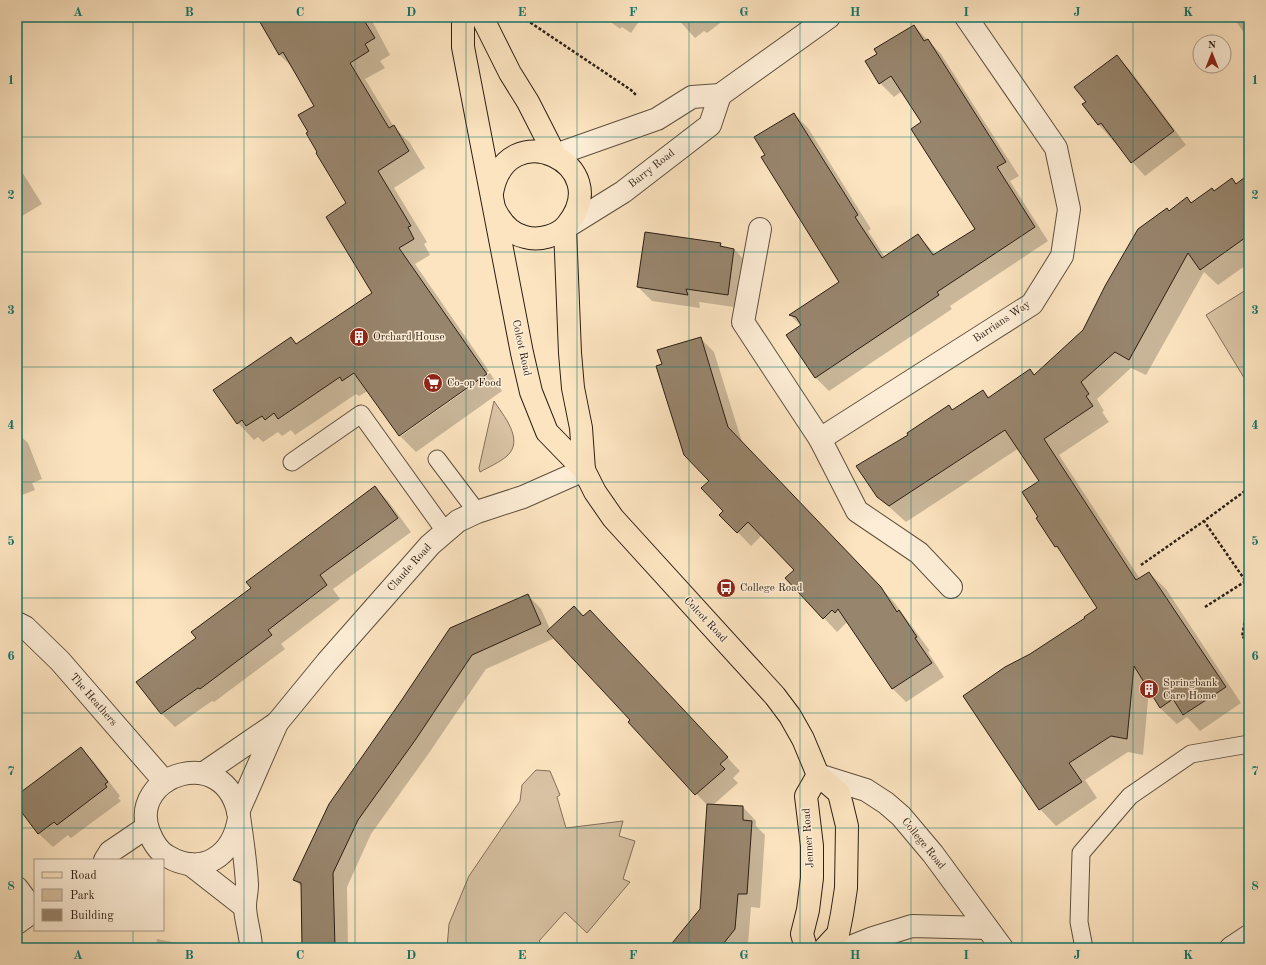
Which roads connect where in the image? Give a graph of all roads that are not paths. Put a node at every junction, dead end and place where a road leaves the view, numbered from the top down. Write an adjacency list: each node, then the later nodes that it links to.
1 (463, 17): 7 (main road, Colcot Road)
2 (482, 17): 6 (main road, Colcot Road)
3 (830, 17): 5 (street)
4 (966, 17): 10 (street, Barrians Way)
5 (720, 95): 6 (street); 8 (street, Barry Road)
6 (555, 155): 7 (main road, Colcot Road); 8 (main road, Colcot Road)
7 (493, 202): 8 (main road, Colcot Road); 13 (main road, Colcot Road)
8 (565, 228): 13 (main road, Colcot Road)
9 (760, 228): 10 (street)
10 (820, 439): 16 (street)
11 (437, 459): 14 (lane)
12 (292, 462): 15 (lane)
13 (584, 470): 14 (street, Claude Road); 21 (main road, Colcot Road)
14 (477, 512): 15 (street, Claude Road)
15 (445, 531): 18 (street, Claude Road)
16 (951, 587)
17 (17, 623): 22 (street, The Heathers)
18 (277, 723): 20 (street, Claude Road); 23 (street, Claude Road)
19 (1249, 744): 37 (lane)
20 (204, 773): 22 (street); 23 (street)
21 (818, 775): 30 (street, College Road); 33 (main road, Jenner Road); 34 (main road)
22 (165, 782): 24 (street)
23 (238, 815): 26 (street); 28 (street)
24 (147, 827): 25 (street); 26 (street)
25 (106, 859)
26 (176, 863): 28 (street)
27 (17, 888): 29 (street)
28 (245, 907): 32 (street)
29 (29, 914)
30 (987, 928): 35 (street); 36 (street, College Road)
31 (1249, 936): 38 (street)
32 (251, 948)
33 (806, 948)
34 (825, 948)
35 (848, 948)
36 (1002, 948)
37 (1084, 948)
38 (1231, 948)

